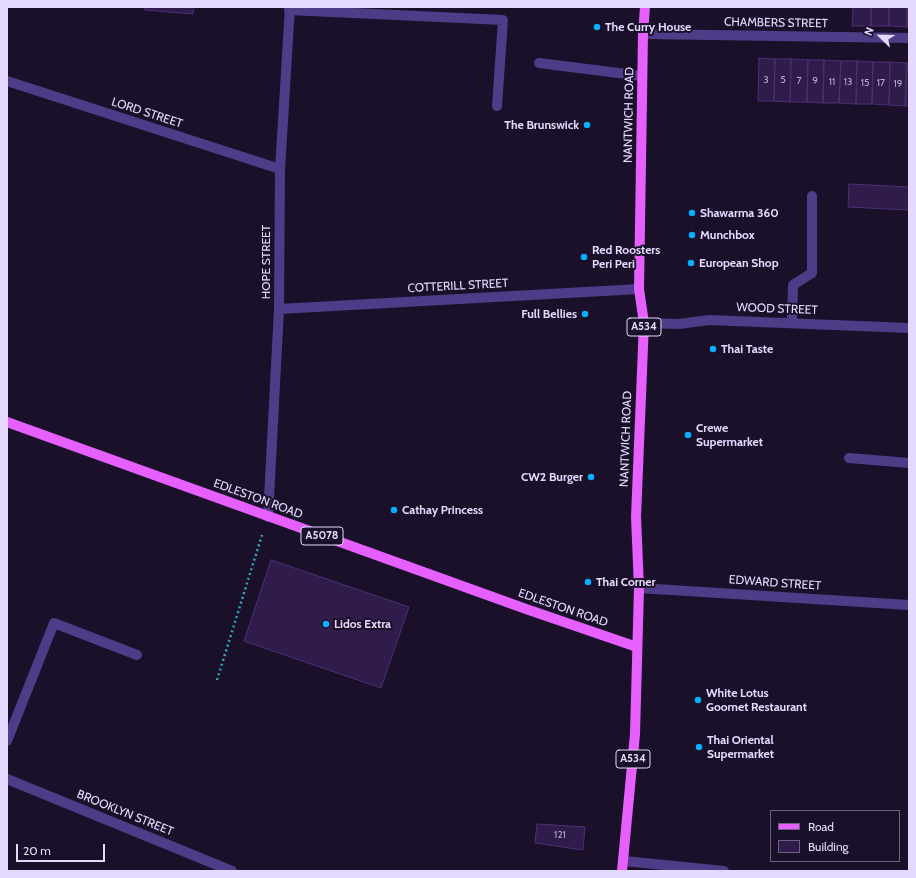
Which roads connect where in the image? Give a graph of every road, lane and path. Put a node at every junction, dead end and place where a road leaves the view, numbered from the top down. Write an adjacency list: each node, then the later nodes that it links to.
1 (645, 7): 3 (main road, NANTWICH ROAD / A534)
2 (289, 9): 8 (street); 9 (street, HOPE STREET)
3 (643, 34): 4 (street, CHAMBERS STREET); 6 (main road, NANTWICH ROAD / A534)
4 (909, 38)
5 (540, 64): 6 (street)
6 (642, 76): 11 (main road, NANTWICH ROAD / A534)
7 (7, 81): 9 (street, LORD STREET)
8 (497, 106)
9 (280, 169): 12 (street, HOPE STREET)
10 (812, 196): 14 (street)
11 (639, 289): 12 (street, COTTERILL STREET); 13 (main road, NANTWICH ROAD / A534)
12 (279, 309): 19 (street, HOPE STREET)
13 (644, 323): 14 (street, WOOD STREET); 21 (main road, NANTWICH ROAD / A534)
14 (792, 323): 15 (street, WOOD STREET)
15 (909, 328)
16 (7, 422): 19 (main road, EDLESTON ROAD / A5078)
17 (849, 458): 18 (street)
18 (909, 463)
19 (268, 517): 23 (main road, EDLESTON ROAD / A5078)
20 (263, 532): 25 (path)
21 (639, 588): 22 (street, EDWARD STREET); 23 (main road, NANTWICH ROAD / A534)
22 (909, 605)
23 (637, 647): 28 (main road, NANTWICH ROAD / A534)
24 (137, 656): 26 (street)
25 (217, 680)
26 (7, 741)
27 (7, 779): 29 (street, BROOKLYN STREET)
28 (623, 866): 30 (street)
29 (232, 871)
30 (724, 871)

